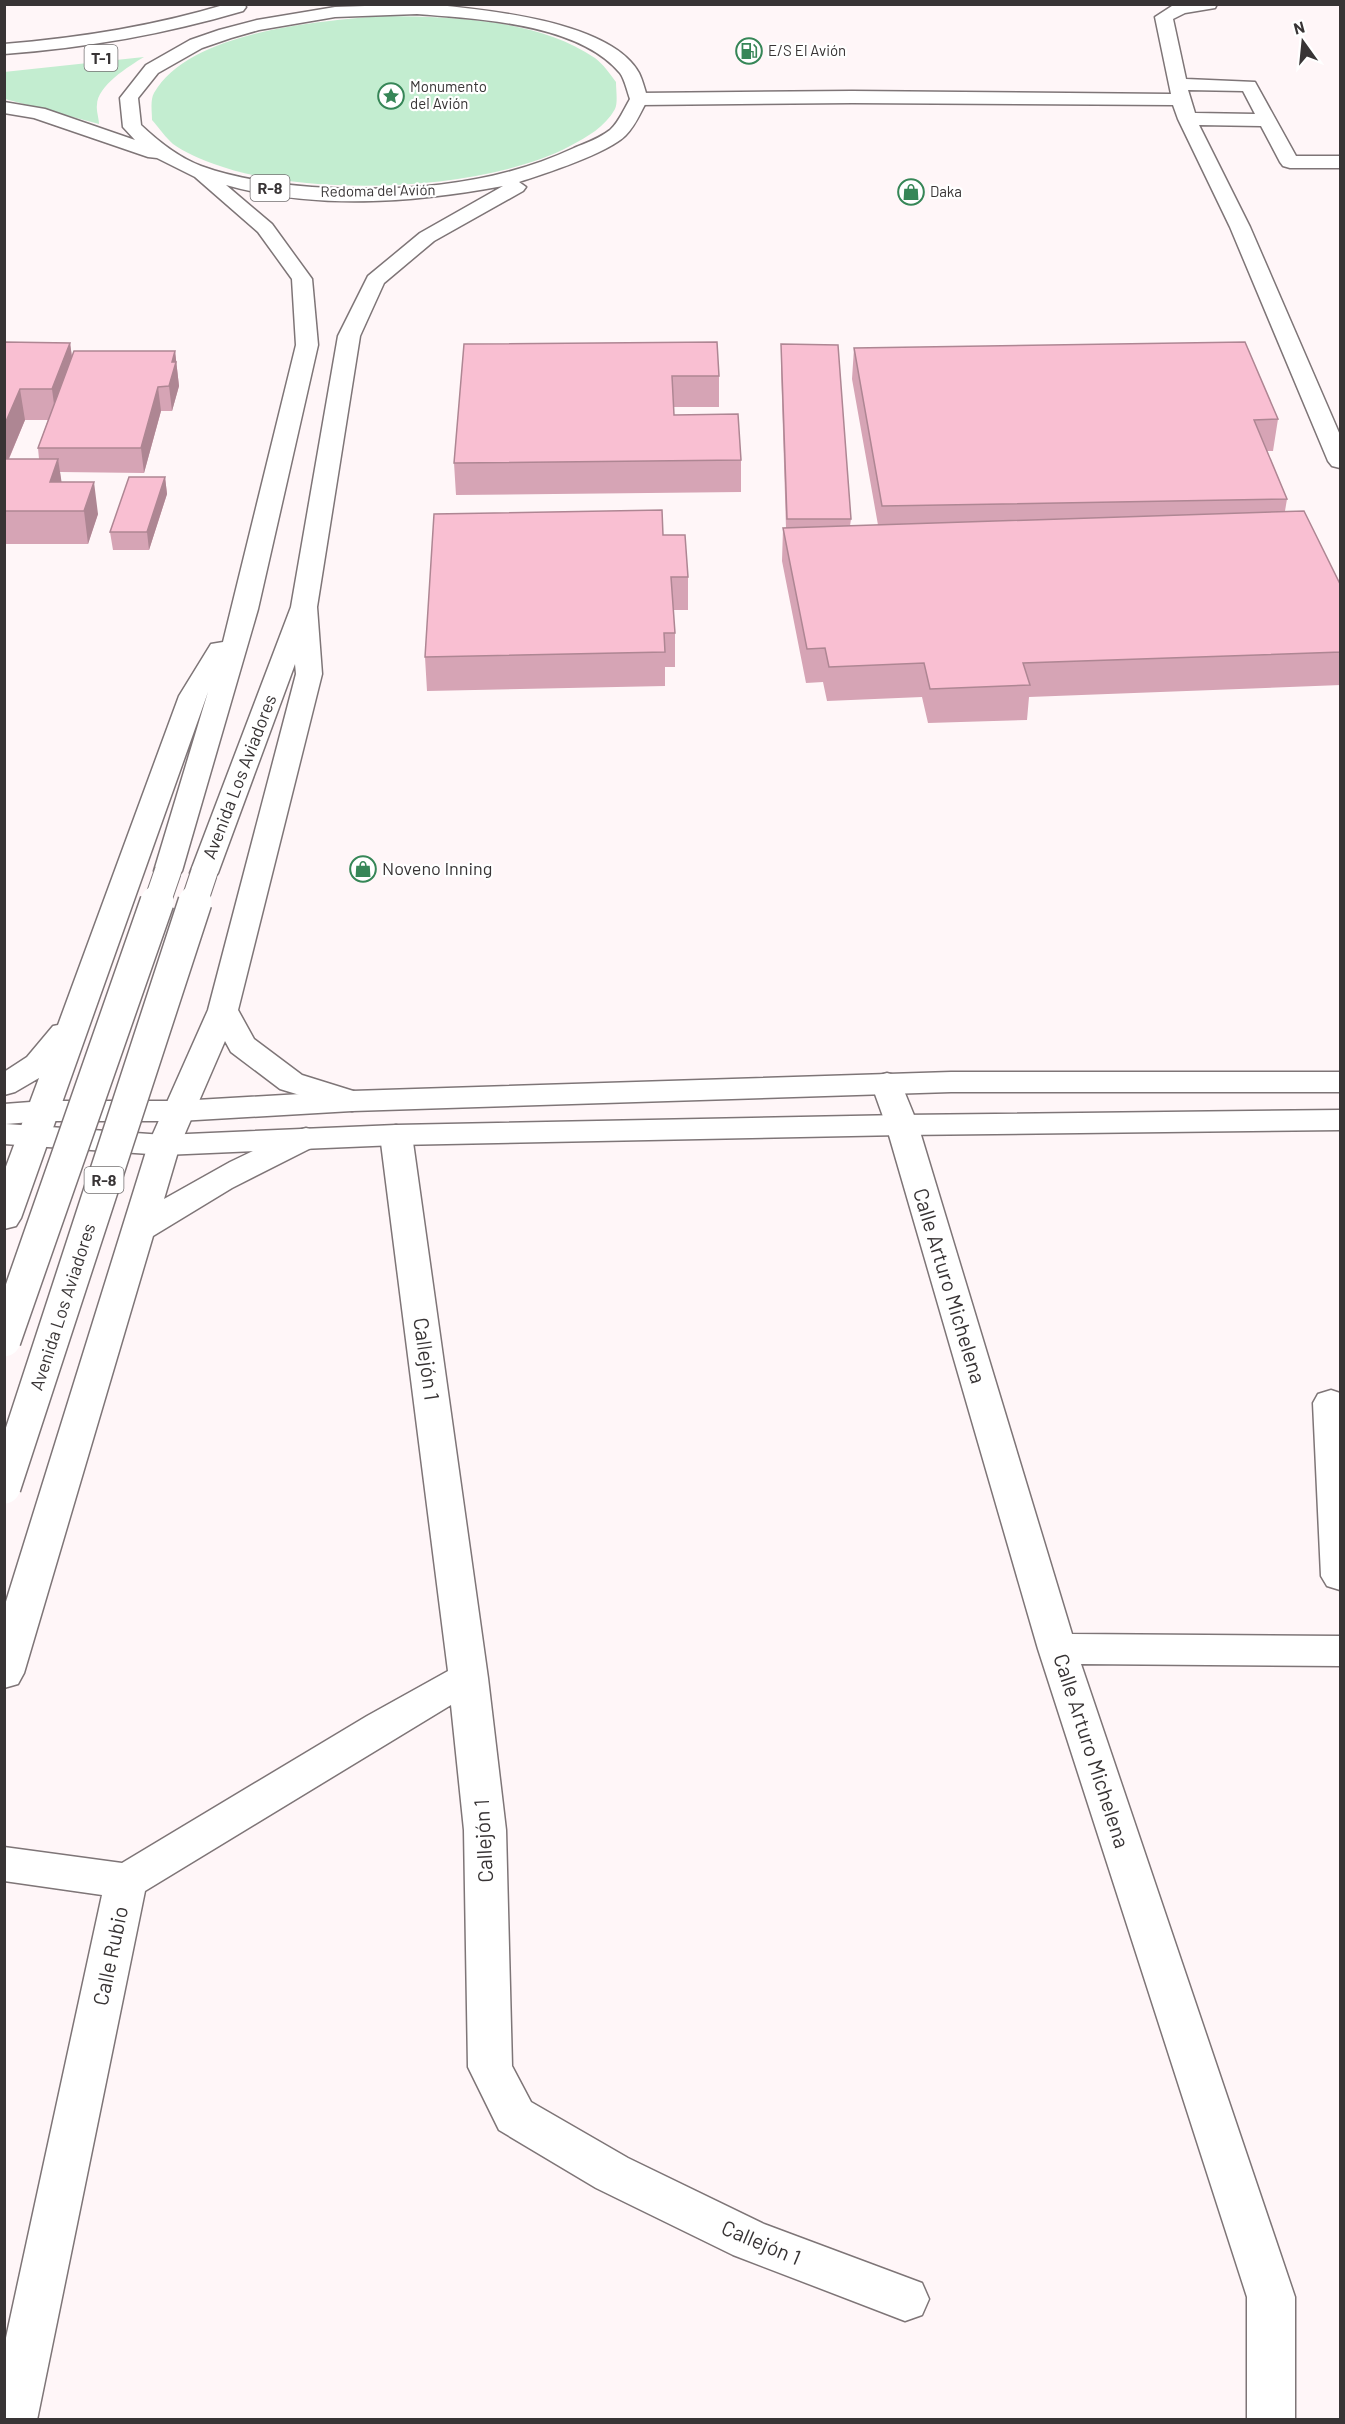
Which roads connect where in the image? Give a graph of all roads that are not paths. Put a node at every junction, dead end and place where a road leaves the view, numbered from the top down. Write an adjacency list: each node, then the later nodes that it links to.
1 (245, 4): 8 (main road)
2 (315, 4): 5 (main road, R-8)
3 (516, 4): 6 (main road, R-8)
4 (1209, 4): 10 (main road)
5 (257, 25): 6 (main road, Redoma del Avión / R-8); 7 (main road, Redoma del Avión / R-8)
6 (564, 31): 11 (main road, Redoma del Avión / R-8)
7 (196, 44): 9 (main road); 16 (main road, Redoma del Avión / R-8)
8 (4, 49)
9 (148, 52)
10 (1179, 92): 11 (main road); 13 (main road); 14 (main road)
11 (639, 99): 18 (main road, Redoma del Avión / R-8)
12 (4, 107): 16 (main road, R-8)
13 (1187, 119): 14 (main road); 21 (main road)
14 (1268, 120): 17 (main road)
15 (1341, 151): 17 (main road)
16 (162, 155): 20 (main road, Redoma del Avión / R-8)
17 (1288, 156): 19 (main road)
18 (570, 160): 20 (main road, Redoma del Avión / R-8); 22 (main road, Avenida Los Aviadores / R-8)
19 (1341, 162)
20 (196, 171): 23 (main road, Avenida Los Aviadores / R-8)
21 (1341, 461)
22 (304, 607): 24 (main road, R-8); 42 (main road, Avenida Los Aviadores / R-8, bridge)
23 (244, 609): 25 (main road); 40 (main road, Avenida Los Aviadores / R-8, bridge)
24 (223, 1010): 29 (main road); 30 (main road, R-8)
25 (79, 1012): 28 (main road); 34 (main road)
26 (1341, 1082): 27 (main road)
27 (887, 1083): 29 (main road); 33 (main road, Calle Arturo Michelena)
28 (4, 1085)
29 (352, 1101): 30 (main road)
30 (179, 1111): 34 (main road); 37 (main road)
31 (4, 1114): 34 (main road)
32 (1341, 1120): 33 (main road)
33 (902, 1125): 35 (main road); 44 (main road, Calle Arturo Michelena)
34 (28, 1127): 37 (main road); 38 (main road)
35 (396, 1135): 36 (main road); 47 (main road, Callejón 1)
36 (306, 1138): 37 (main road); 39 (main road)
37 (164, 1145): 39 (main road)
38 (4, 1218)
39 (139, 1230): 46 (main road)
40 (4, 1340)
41 (1331, 1403): 43 (main road)
42 (4, 1487)
43 (1341, 1576)
44 (1057, 1648): 45 (main road); 52 (main road, Calle Arturo Michelena)
45 (1341, 1651)
46 (4, 1673)
47 (468, 1678): 49 (main road, Calle Rubio); 50 (main road, Callejón 1)
48 (4, 1864): 49 (main road)
49 (126, 1881): 51 (main road, Calle Rubio)
50 (905, 2299)
51 (13, 2420)
52 (1271, 2420)

